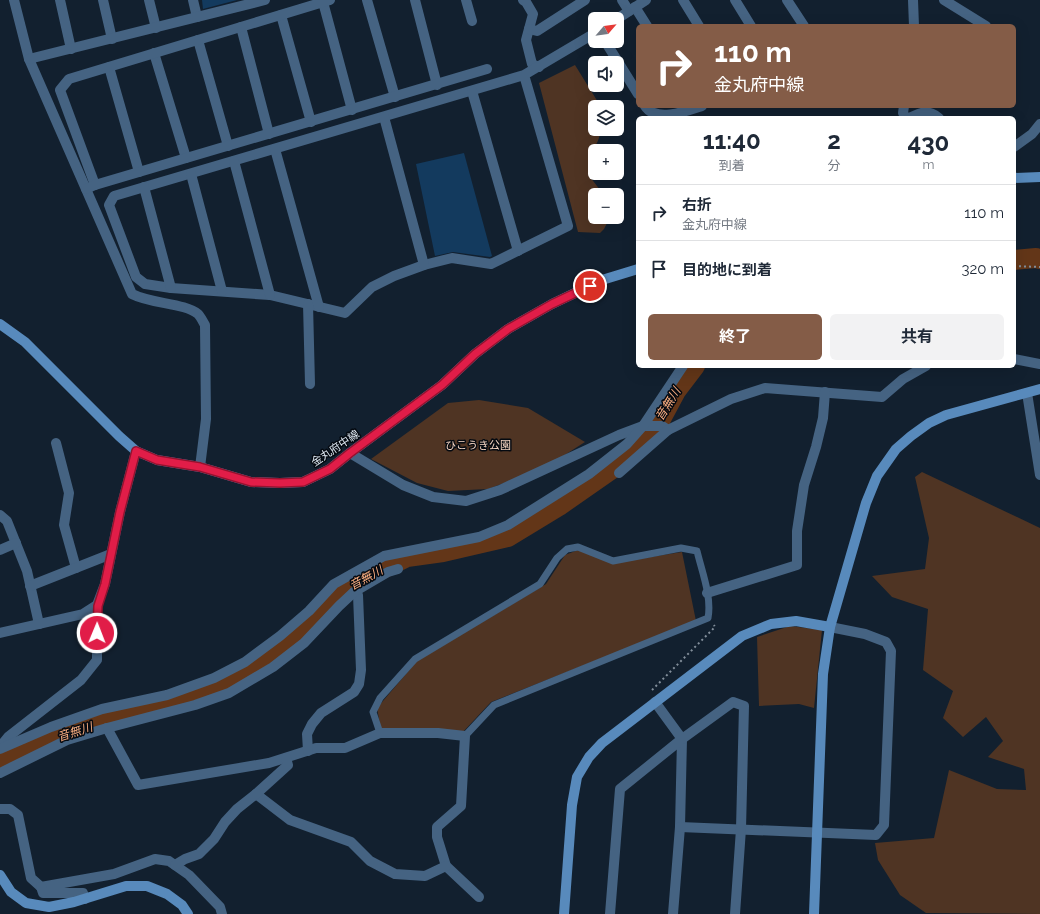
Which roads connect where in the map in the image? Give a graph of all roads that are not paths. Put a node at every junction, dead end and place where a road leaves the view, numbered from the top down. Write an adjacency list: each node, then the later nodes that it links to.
1 (14, 0): 42 (street)
2 (60, 0): 40 (street)
3 (103, 0): 37 (street)
4 (149, 0): 34 (street)
5 (193, 0): 25 (street)
6 (265, 0): 20 (street)
7 (367, 0): 50 (street)
8 (415, 0): 47 (street)
9 (466, 0): 26 (street)
10 (523, 0): 35 (street)
11 (585, 0): 35 (street)
12 (622, 0): 22 (street)
13 (646, 0): 22 (street)
14 (682, 0): 28 (street)
15 (735, 0): 29 (street)
16 (788, 0): 30 (street)
17 (921, 0): 21 (street)
18 (944, 0): 32 (street)
19 (326, 1): 23 (street); 53 (street)
20 (247, 2): 25 (street)
21 (912, 4): 31 (street)
22 (632, 9): 24 (street); 27 (street)
23 (282, 14): 33 (street); 57 (street)
24 (624, 14)
25 (197, 17): 34 (street)
26 (472, 21)
27 (645, 24)
28 (698, 24)
29 (750, 24)
30 (803, 24)
31 (914, 24)
32 (983, 24)
33 (241, 27): 38 (street); 59 (street)
34 (156, 28): 37 (street)
35 (529, 29): 44 (street)
36 (588, 37): 44 (street)
37 (112, 38): 40 (street)
38 (198, 40): 41 (street); 60 (street)
39 (609, 48): 49 (street)
40 (71, 49): 42 (street)
41 (154, 53): 43 (street); 63 (street)
42 (30, 60): 69 (street)
43 (109, 67): 65 (street); 69 (street)
44 (539, 67): 46 (street)
45 (487, 70): 47 (street)
46 (524, 75): 48 (street); 71 (street)
47 (438, 85): 50 (street)
48 (472, 91): 54 (street); 71 (street)
49 (636, 91)
50 (395, 98): 53 (street)
51 (646, 108): 52 (street)
52 (693, 108)
53 (352, 110): 57 (street)
54 (384, 116): 62 (street); 73 (street)
55 (912, 116): 56 (street)
56 (937, 116)
57 (311, 122): 59 (street)
58 (1040, 124): 61 (street)
59 (269, 134): 60 (street)
60 (228, 146): 63 (street)
61 (1016, 146)
62 (275, 149): 64 (street); 80 (street)
63 (186, 158): 65 (street)
64 (234, 161): 66 (street); 78 (street)
65 (139, 172): 69 (street)
66 (191, 174): 70 (street); 77 (street)
67 (1040, 177): 68 (street)
68 (1016, 178)
69 (90, 187): 74 (street)
70 (144, 188): 72 (street); 76 (street)
71 (518, 251): 73 (street)
72 (129, 261): 74 (street); 76 (street)
73 (424, 265): 80 (street)
74 (119, 266): 95 (street)
75 (636, 270): 94 (street, 金丸府中線)
76 (171, 288): 77 (street)
77 (222, 291): 78 (street)
78 (270, 294): 79 (street)
79 (308, 304): 80 (street); 86 (street)
80 (318, 307)
81 (0, 324): 93 (street, 金丸府中線)
82 (1016, 359): 83 (street)
83 (1040, 364)
84 (682, 368): 90 (street)
85 (922, 368): 88 (street)
86 (310, 384)
87 (1040, 389): 89 (street)
88 (825, 392): 91 (street); 106 (street)
89 (1028, 392): 97 (street); 109 (street)
90 (644, 426): 91 (street); 94 (street); 116 (street)
91 (665, 428): 96 (street)
92 (56, 443): 102 (street)
93 (136, 451): 95 (street, 金丸府中線); 101 (street)
94 (350, 453): 95 (street, 金丸府中線)
95 (200, 467)
96 (619, 473)
97 (1040, 476)
98 (0, 514): 99 (street)
99 (16, 544): 100 (street); 104 (street)
100 (0, 550)
101 (111, 554): 102 (street); 107 (street)
102 (76, 568): 104 (street)
103 (398, 569): 105 (street)
104 (30, 586): 108 (street)
105 (354, 592): 112 (street); 117 (street)
106 (707, 593): 113 (lane); 114 (lane)
107 (98, 606): 108 (street); 116 (street)
108 (39, 624): 110 (street)
109 (830, 627): 111 (street); 124 (street); 124 (street)
110 (0, 633)
111 (652, 698): 115 (street); 133 (street)
112 (108, 728): 118 (street); 119 (street)
113 (380, 733): 114 (street); 117 (street)
114 (465, 736): 126 (street)
115 (682, 739): 122 (street); 123 (street); 134 (street)
116 (0, 748)
117 (308, 750): 118 (street)
118 (286, 758): 120 (street)
119 (0, 773)
120 (256, 794): 125 (street); 126 (street)
121 (0, 809): 128 (street)
122 (680, 827): 123 (street); 135 (street)
123 (741, 830): 124 (street); 136 (street)
124 (817, 832): 137 (street)
125 (175, 865): 128 (street); 132 (street)
126 (446, 866): 129 (street)
127 (0, 875): 130 (street)
128 (41, 887): 130 (street)
129 (479, 897)
130 (85, 899): 131 (street)
131 (188, 914)
132 (222, 914)
133 (564, 914)
134 (610, 914)
135 (673, 914)
136 (735, 914)
137 (814, 914)

